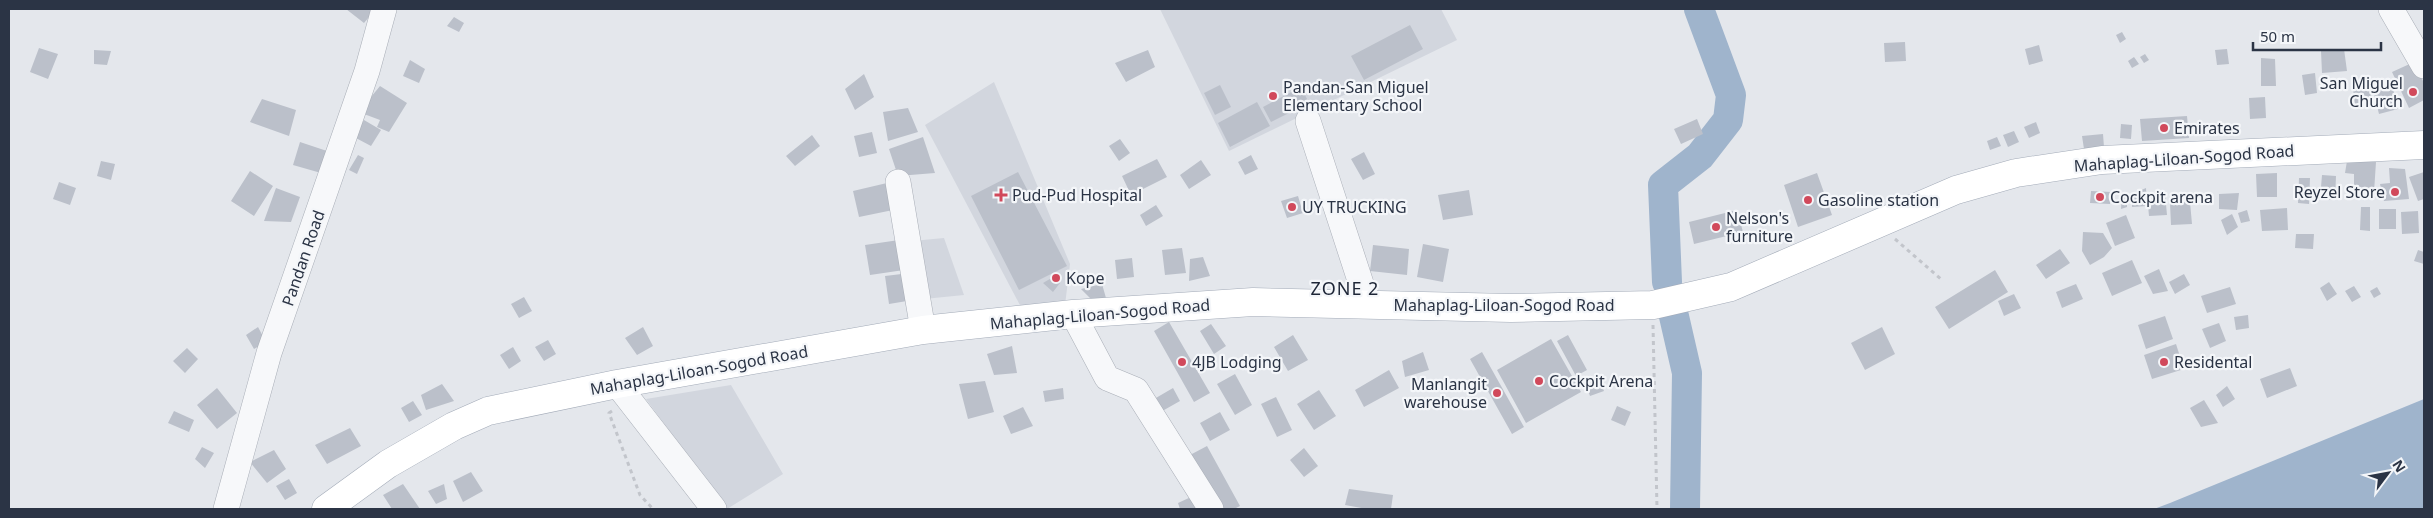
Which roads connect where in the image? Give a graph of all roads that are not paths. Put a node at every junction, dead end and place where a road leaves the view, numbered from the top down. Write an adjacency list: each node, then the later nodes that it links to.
1 (384, 9): 12 (street, Pandan Road)
2 (2391, 9): 3 (street)
3 (2424, 66)
4 (1308, 121): 7 (street)
5 (2424, 145): 7 (main road, Mahaplag-Liloan-Sogod Road)
6 (898, 182): 9 (street)
7 (1368, 305): 8 (main road, Mahaplag-Liloan-Sogod Road)
8 (1073, 314): 9 (main road, Mahaplag-Liloan-Sogod Road); 14 (street)
9 (923, 330): 10 (main road, Mahaplag-Liloan-Sogod Road)
10 (624, 392): 11 (main road, Mahaplag-Liloan-Sogod Road); 13 (street)
11 (339, 506)
12 (226, 509)
13 (714, 509)
14 (1211, 509)

